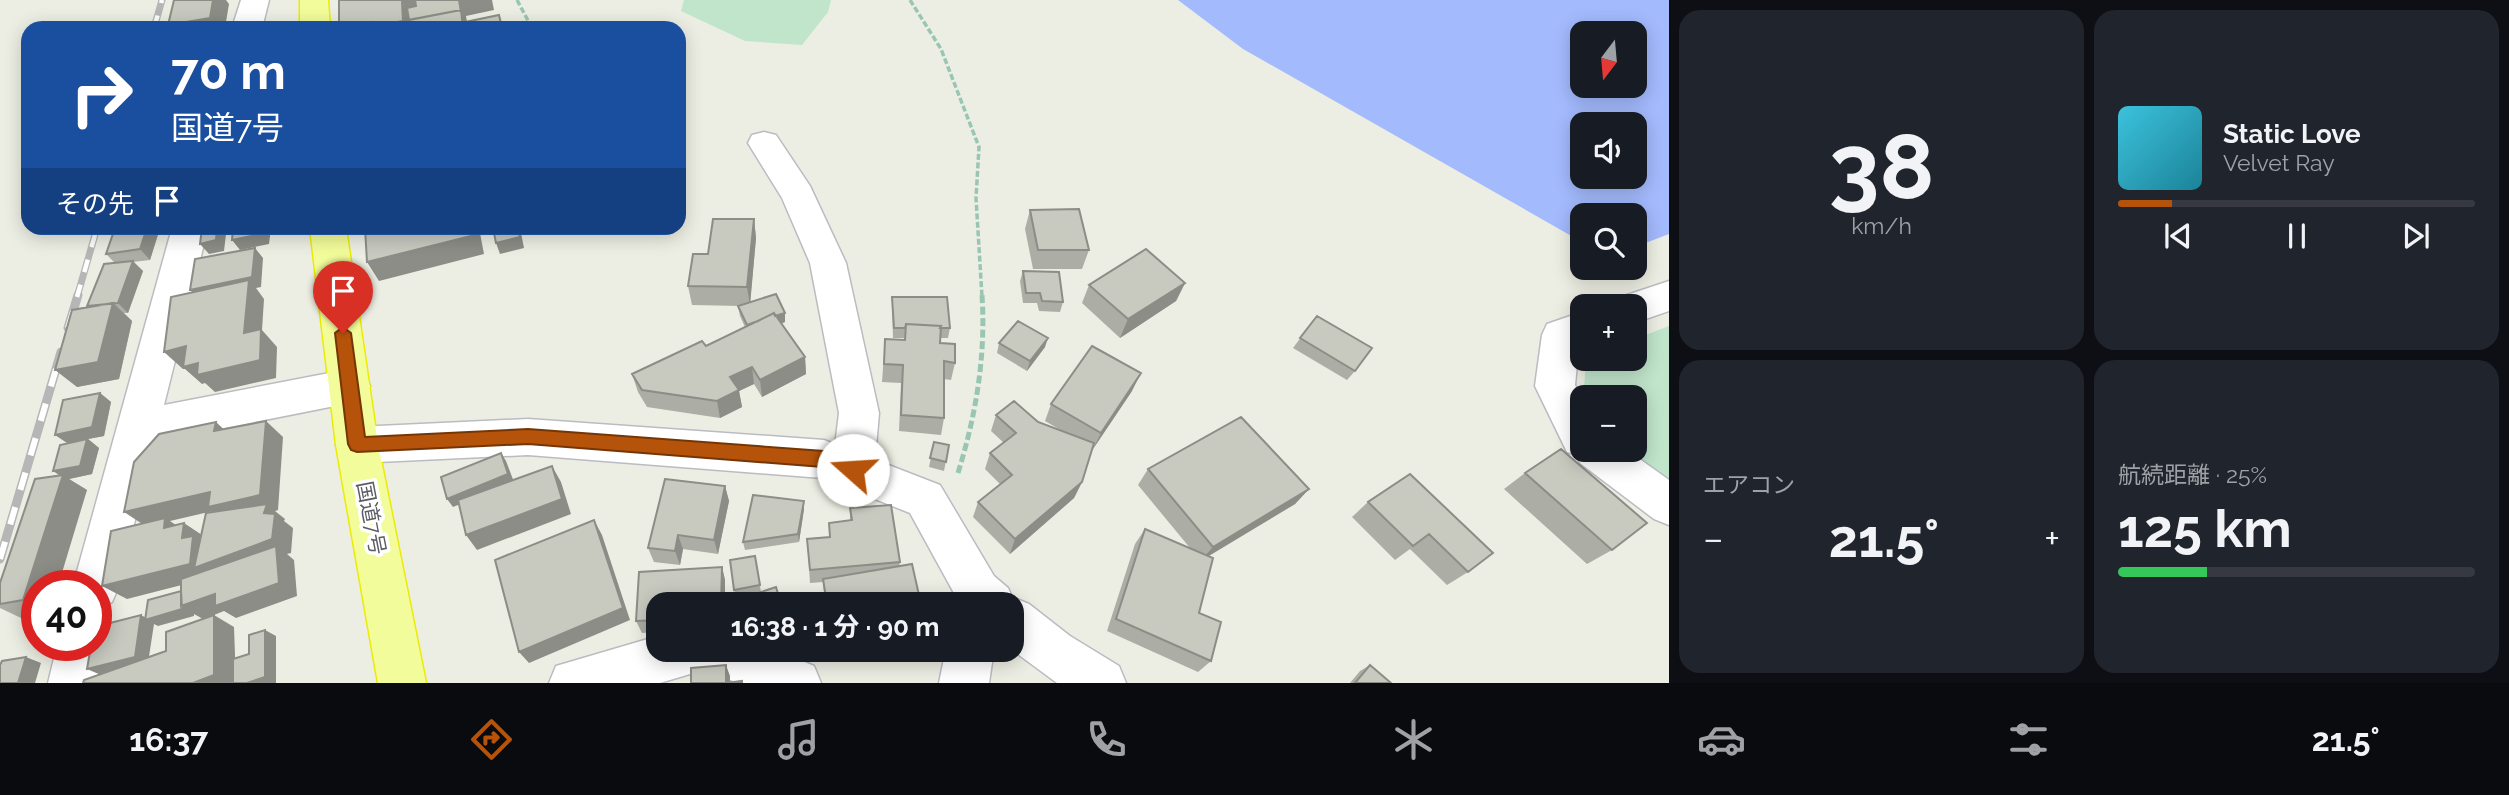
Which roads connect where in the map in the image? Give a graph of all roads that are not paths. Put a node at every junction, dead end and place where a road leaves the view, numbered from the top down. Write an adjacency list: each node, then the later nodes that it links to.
1 (255, 0): 3 (street)
2 (314, 0): 4 (highway)
3 (249, 21)
4 (315, 21)
5 (764, 143): 16 (street)
6 (188, 235): 13 (street)
7 (329, 235): 11 (highway, 国道7号)
8 (1669, 296): 9 (street)
9 (1647, 304)
10 (1570, 332): 12 (street)
11 (350, 386): 13 (street); 14 (highway, 国道7号)
12 (1570, 415)
13 (136, 428): 18 (street)
14 (357, 444): 16 (street); 26 (highway, 国道7号)
15 (1611, 462): 17 (street)
16 (853, 470): 19 (street)
17 (1669, 505)
18 (100, 570)
19 (981, 592)
20 (1024, 631): 30 (street)
21 (77, 661): 25 (street)
22 (650, 662): 27 (street)
23 (747, 662): 28 (street)
24 (968, 662): 29 (street)
25 (72, 683)
26 (402, 683)
27 (573, 683)
28 (797, 683)
29 (962, 683)
30 (1102, 683)

